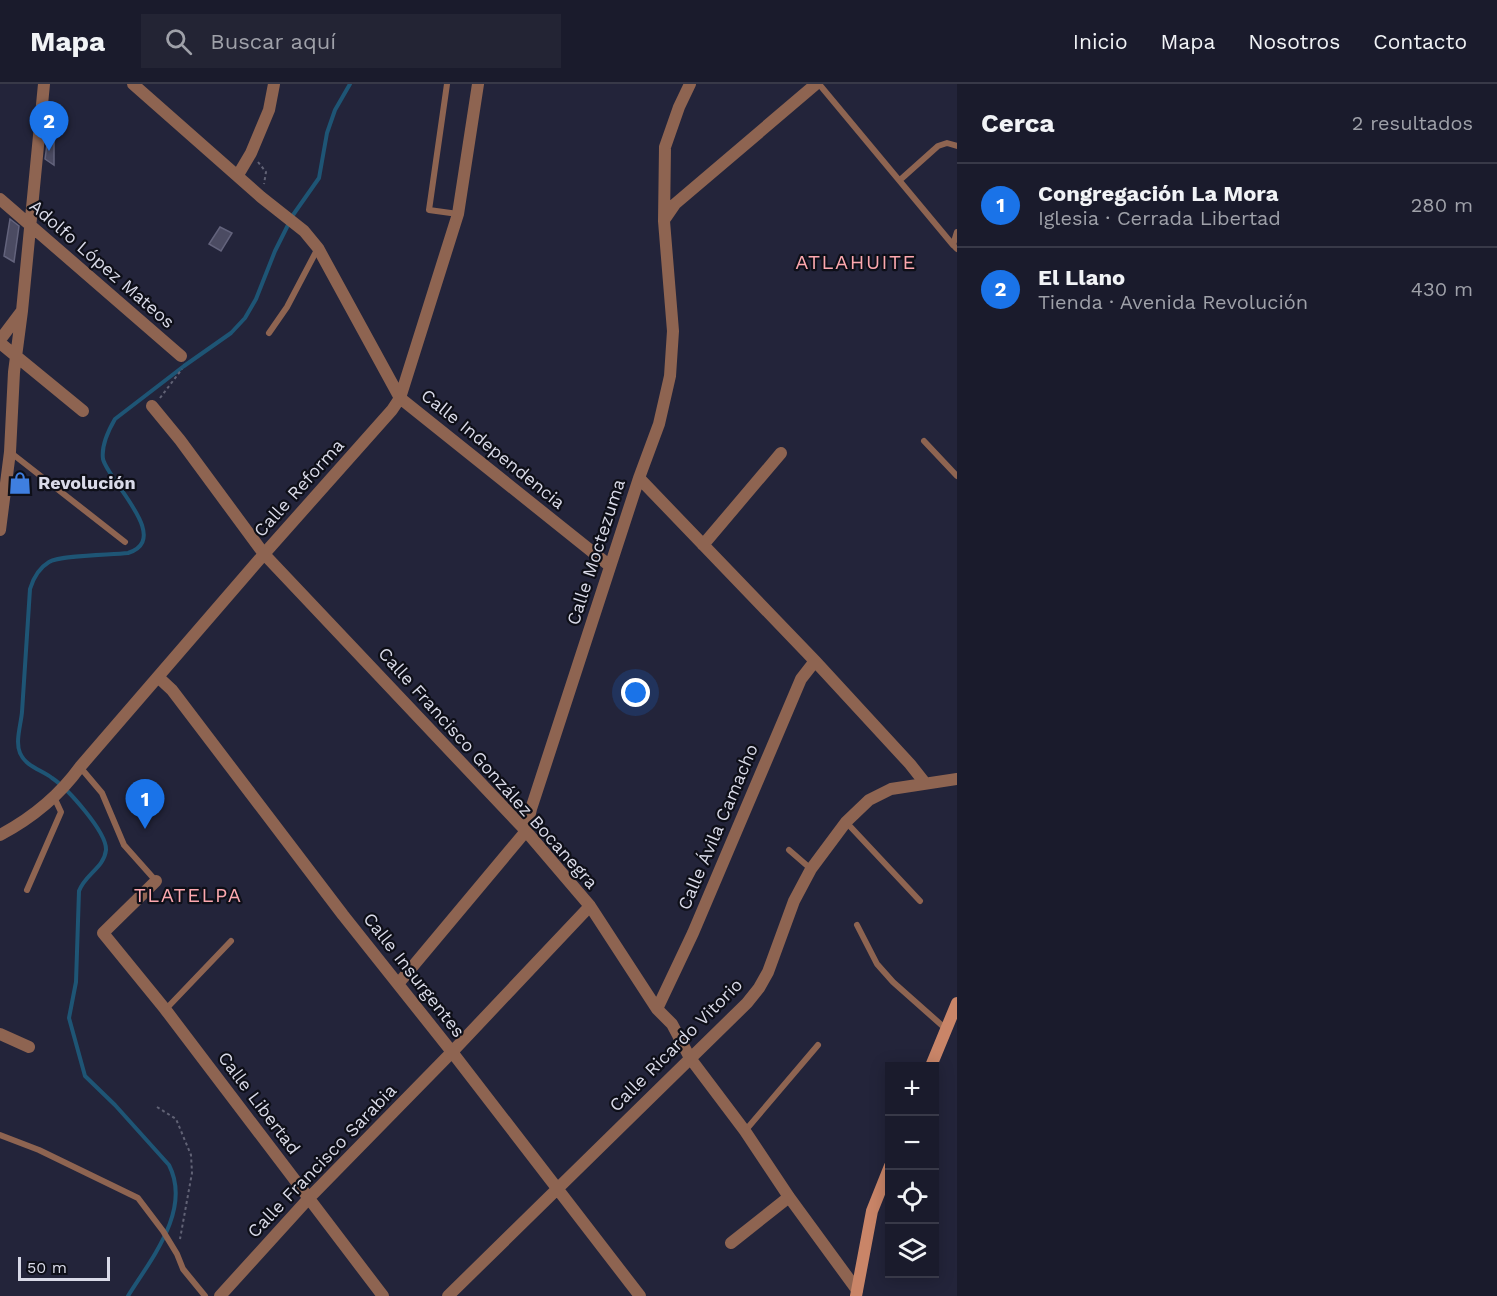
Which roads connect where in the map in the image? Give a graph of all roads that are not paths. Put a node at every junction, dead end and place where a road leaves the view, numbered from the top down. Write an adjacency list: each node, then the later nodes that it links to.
1 (44, 84): 14 (street)
2 (133, 84): 9 (street, Calle Independencia)
3 (274, 84): 9 (street)
4 (447, 84): 12 (lane)
5 (478, 84): 12 (street, Calle Reforma)
6 (690, 84): 13 (street, Calle Moctezuma)
7 (817, 84): 10 (lane); 13 (street)
8 (957, 146): 10 (lane)
9 (238, 175): 17 (street, Calle Independencia)
10 (900, 180): 16 (lane)
11 (0, 199): 14 (street, Adolfo López Mateos)
12 (458, 214): 23 (street, Calle Reforma)
13 (664, 221): 30 (street, Calle Moctezuma)
14 (30, 223): 18 (street); 21 (street, Adolfo López Mateos)
15 (957, 232): 16 (lane)
16 (955, 247)
17 (318, 248): 19 (lane); 23 (street, Calle Independencia)
18 (22, 311): 20 (street); 22 (street)
19 (269, 333)
20 (0, 341): 22 (street)
21 (181, 356)
22 (16, 357): 25 (street); 27 (street)
23 (400, 398): 34 (street, Calle Reforma); 35 (street, Calle Independencia)
24 (152, 406): 34 (street, Calle Francisco González Bocanegra)
25 (83, 411)
26 (924, 441): 29 (lane)
27 (10, 452): 31 (street); 32 (lane)
28 (781, 453): 33 (street)
29 (957, 476)
30 (639, 478): 33 (street); 35 (street, Calle Moctezuma)
31 (0, 530)
32 (125, 542)
33 (703, 545): 36 (street)
34 (264, 554): 37 (street, Calle Reforma); 43 (street, Calle Francisco González Bocanegra)
35 (610, 566): 43 (street, Calle Moctezuma)
36 (815, 662): 40 (street); 56 (street, Calle Ávila Camacho)
37 (159, 677): 38 (street, Calle Reforma); 53 (street, Calle Insurgentes)
38 (80, 767): 41 (street, Calle Reforma); 47 (lane)
39 (957, 779): 40 (street, Calle Ricardo Vitorio)
40 (926, 783): 42 (street, Calle Ricardo Vitorio)
41 (54, 797): 44 (street, Calle Reforma); 48 (lane)
42 (846, 822): 46 (street, Calle Ricardo Vitorio); 49 (lane)
43 (526, 831): 50 (street, Calle Francisco González Bocanegra); 53 (street, Calle Moctezuma)
44 (0, 834)
45 (789, 850): 46 (lane)
46 (811, 869): 62 (street, Calle Ricardo Vitorio)
47 (156, 881): 55 (street, Calle Libertad)
48 (27, 891)
49 (920, 901)
50 (590, 906): 56 (street, Calle Francisco González Bocanegra); 61 (street, Calle Francisco Sarabia)
51 (857, 925): 57 (lane)
52 (231, 941): 55 (lane)
53 (398, 984): 61 (street, Calle Insurgentes)
54 (957, 1003): 57 (street)
55 (165, 1009): 69 (street, Calle Libertad)
56 (657, 1009): 62 (street, Calle Francisco González Bocanegra)
57 (947, 1029): 63 (street)
58 (0, 1034): 60 (street)
59 (818, 1045): 64 (lane)
60 (29, 1047)
61 (452, 1052): 67 (street, Calle Insurgentes); 69 (street, Calle Francisco Sarabia)
62 (690, 1058): 64 (street, Calle Francisco González Bocanegra); 67 (street, Calle Ricardo Vitorio)
63 (933, 1062)
64 (745, 1131): 68 (street, Calle Francisco González Bocanegra)
65 (0, 1135): 72 (lane)
66 (888, 1170): 71 (street)
67 (558, 1189): 75 (street, Calle Ricardo Vitorio); 76 (street, Calle Insurgentes)
68 (789, 1197): 70 (street); 71 (street, Calle Francisco González Bocanegra)
69 (309, 1198): 73 (street, Calle Francisco Sarabia); 74 (street, Calle Libertad)
70 (731, 1243)
71 (856, 1293)
72 (205, 1296)
73 (220, 1296)
74 (383, 1296)
75 (448, 1296)
76 (640, 1296)

